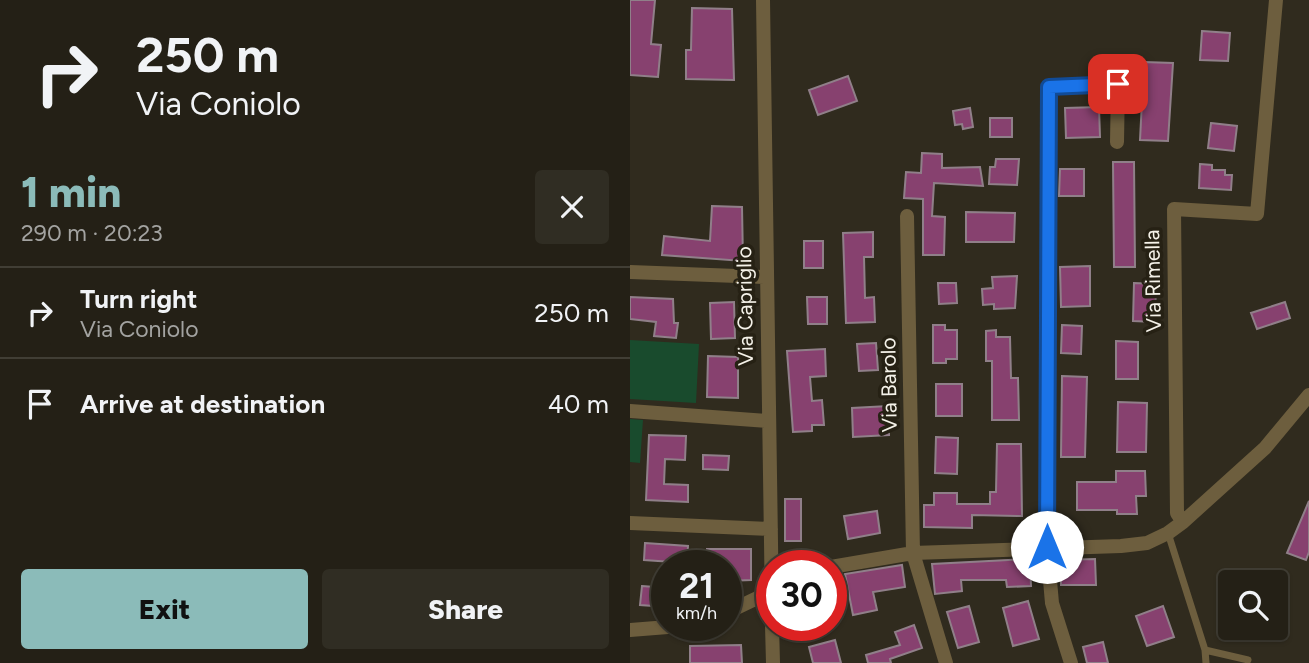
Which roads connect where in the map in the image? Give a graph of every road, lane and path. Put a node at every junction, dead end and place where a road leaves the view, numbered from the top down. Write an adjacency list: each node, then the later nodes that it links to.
1 (763, 0): 6 (street, Via Capriglio)
2 (1276, 0): 10 (street, Via Rimella)
3 (1117, 142): 14 (street)
4 (907, 216): 16 (street, Via Barolo)
5 (630, 272): 6 (street)
6 (765, 277): 9 (street, Via Capriglio)
7 (1309, 395): 10 (street)
8 (630, 411): 9 (street)
9 (768, 421): 12 (street, Via Capriglio)
10 (1183, 522): 13 (street)
11 (630, 523): 12 (street)
12 (771, 530): 15 (street, Via Capriglio)
13 (1168, 533): 14 (street); 21 (lane)
14 (1047, 547): 16 (street); 25 (street)
15 (771, 550)
16 (913, 553): 17 (street); 24 (street, Via Barolo)
17 (847, 563)
18 (651, 628): 19 (street)
19 (630, 630)
20 (772, 641): 23 (street)
21 (1205, 650): 22 (lane); 26 (lane)
22 (1248, 660)
23 (773, 663)
24 (946, 663)
25 (1071, 663)
26 (1206, 663)

